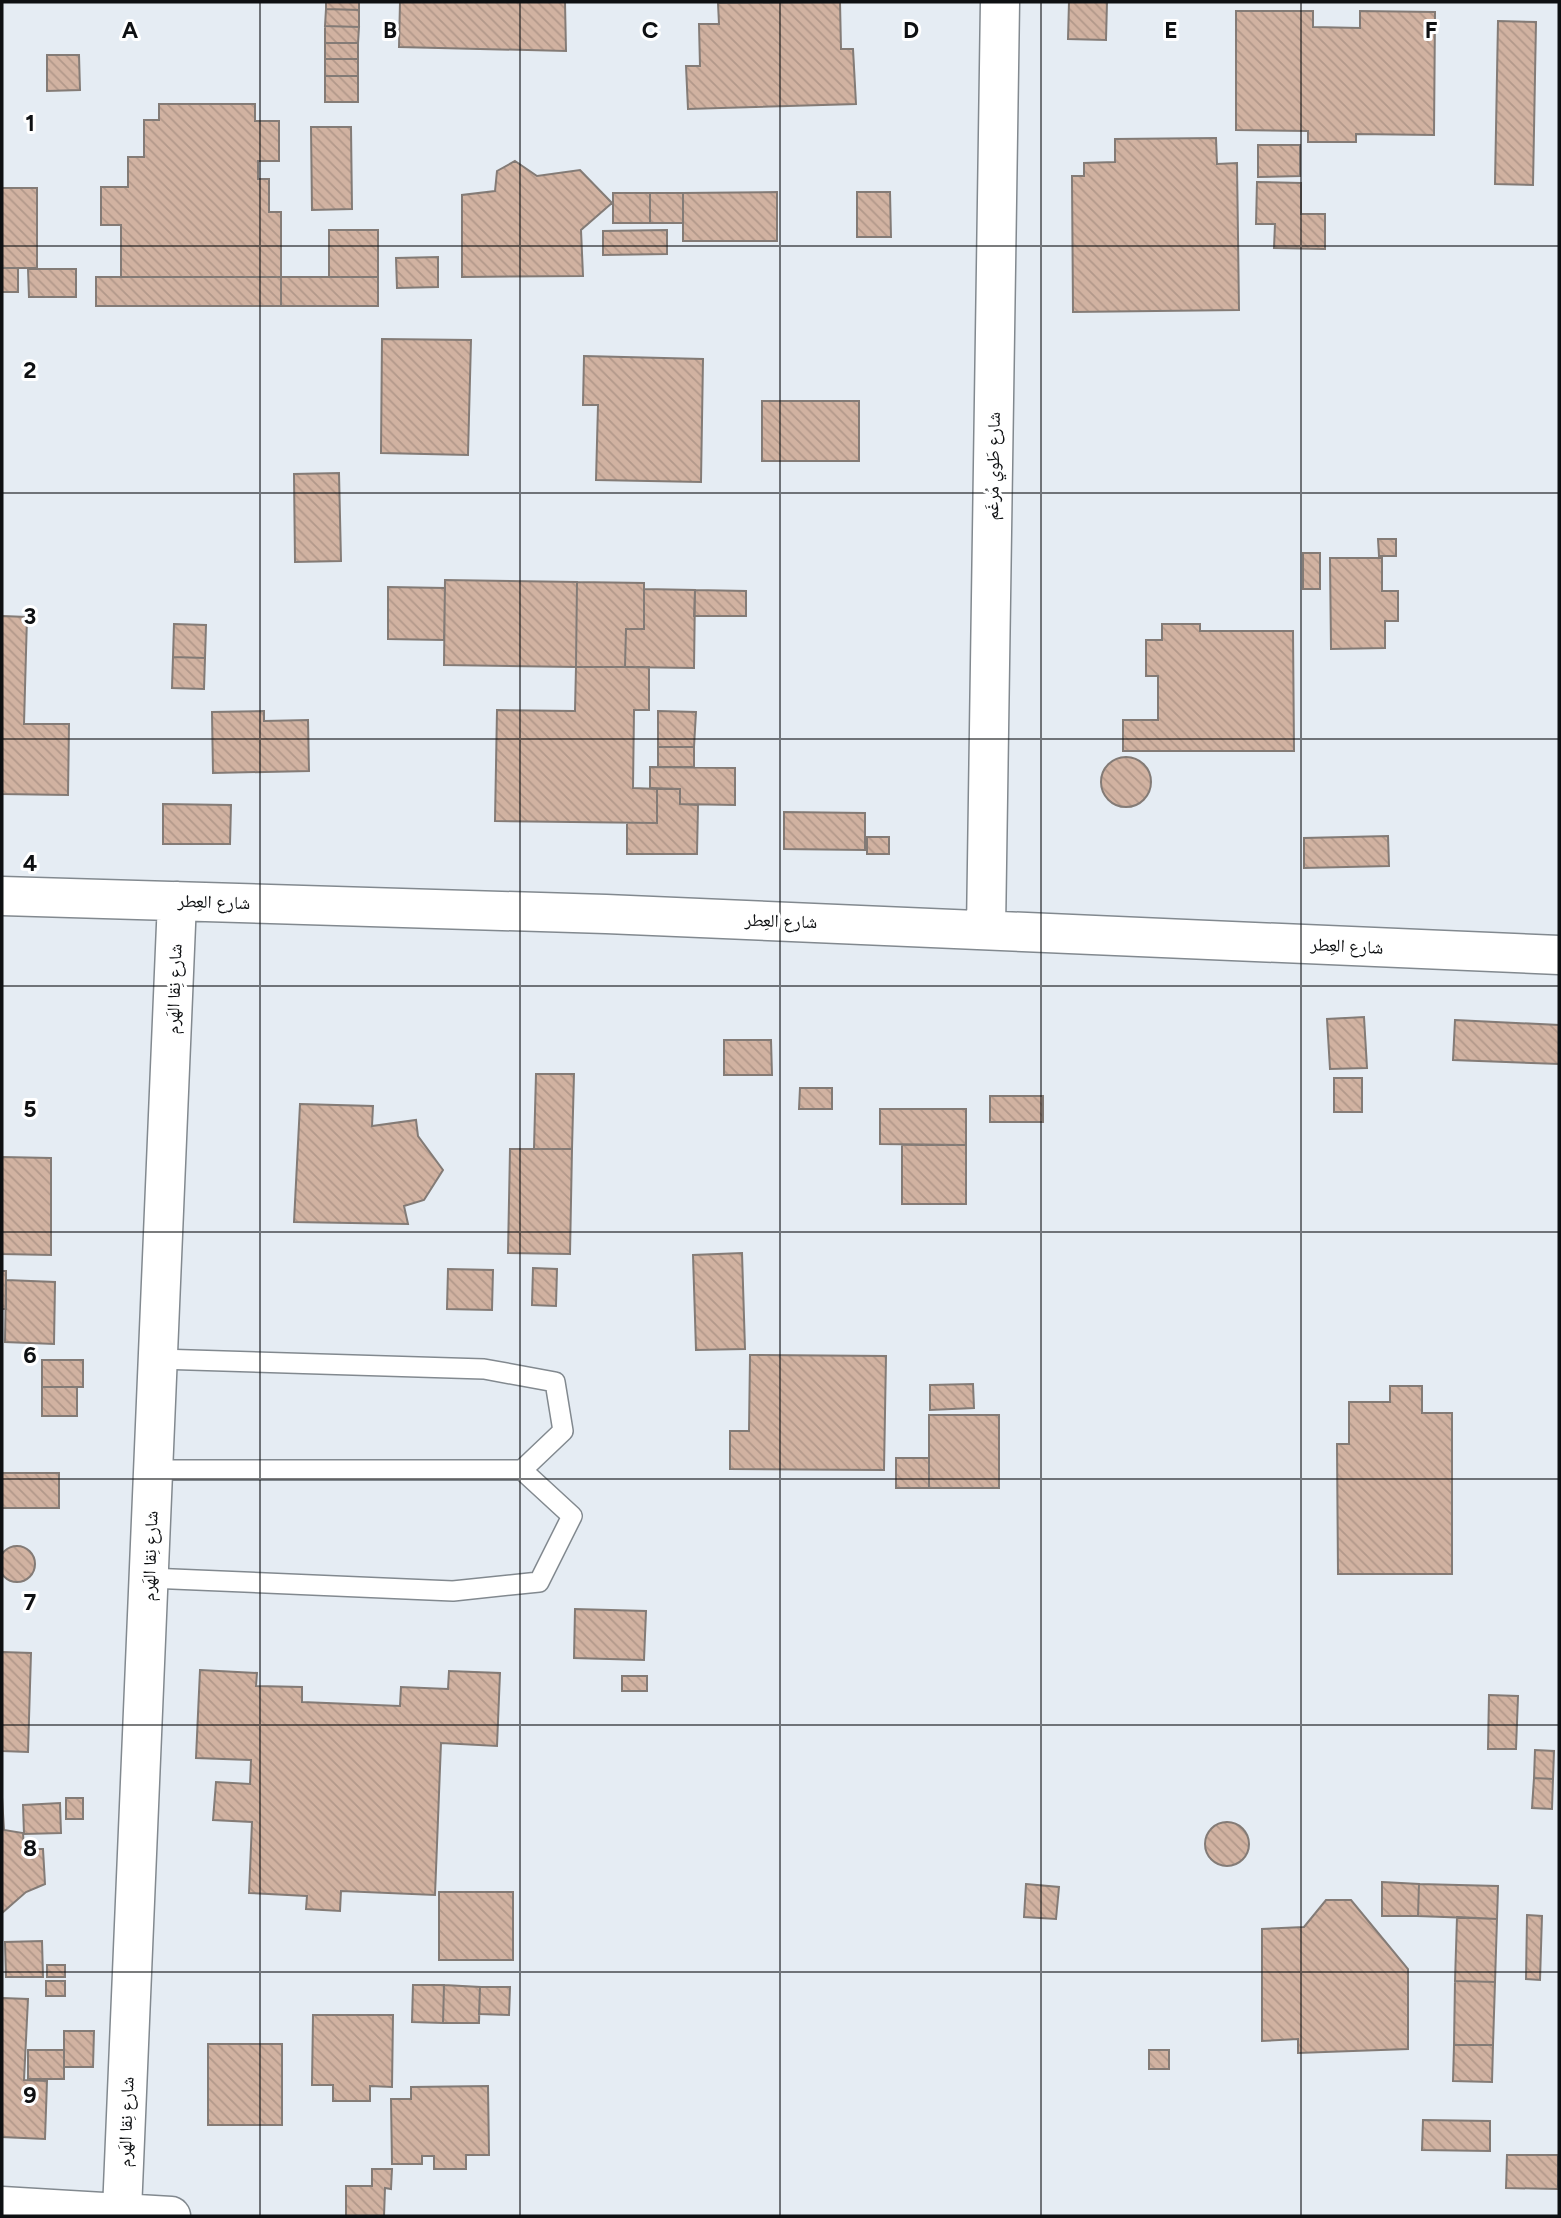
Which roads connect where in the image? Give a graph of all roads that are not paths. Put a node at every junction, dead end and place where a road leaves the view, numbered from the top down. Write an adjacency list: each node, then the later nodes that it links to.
1 (1000, 2): 4 (street, شارع طَوي مُرغَم)
2 (2, 896): 3 (street, شارع العِطر)
3 (177, 901): 4 (street, شارع العِطر); 6 (street, شارع نِقا الهَرم)
4 (986, 930): 5 (street, شارع العِطر)
5 (1559, 955)
6 (158, 1359): 7 (street, شارع نِقا الهَرم); 8 (lane)
7 (153, 1470): 8 (lane); 9 (street, شارع نِقا الهَرم)
8 (522, 1470): 9 (lane)
9 (149, 1578): 11 (street, شارع نِقا الهَرم)
10 (2, 2206): 11 (street)
11 (122, 2211): 12 (street)
12 (171, 2216)

